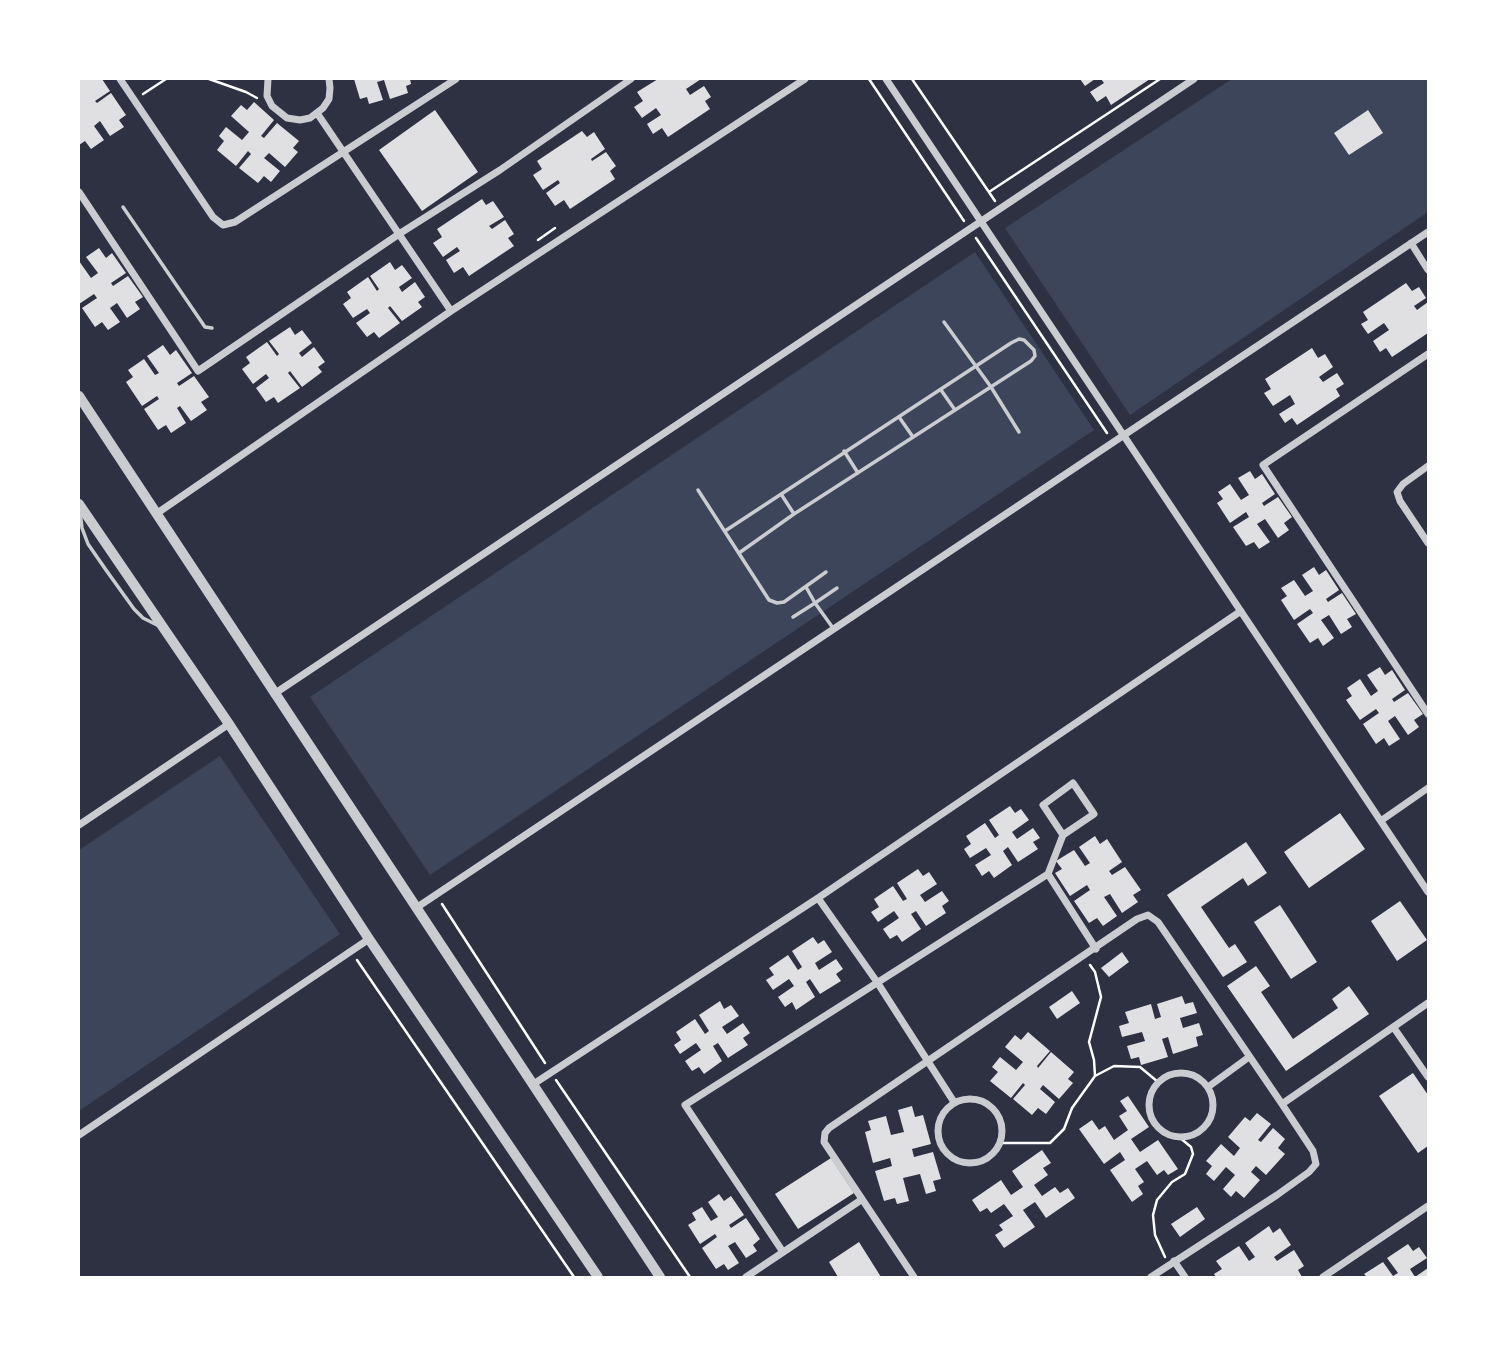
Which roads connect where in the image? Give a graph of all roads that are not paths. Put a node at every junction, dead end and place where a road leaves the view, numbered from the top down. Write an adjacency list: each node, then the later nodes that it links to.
1 (120, 79): 10 (street)
2 (268, 79): 9 (street)
3 (329, 79): 9 (street)
4 (456, 79): 10 (street)
5 (631, 79): 15 (street)
6 (805, 79): 18 (street)
7 (886, 79): 13 (street)
8 (1194, 79): 13 (street)
9 (317, 113): 10 (street)
10 (344, 152): 15 (street)
11 (79, 192): 15 (street)
12 (123, 207): 20 (lane)
13 (980, 222): 29 (street); 49 (street)
14 (1428, 232): 16 (street)
15 (399, 234): 18 (street)
16 (1411, 243): 17 (street); 29 (street)
17 (1428, 270)
18 (451, 311): 37 (street)
19 (944, 322): 22 (lane)
20 (212, 328)
21 (1428, 354): 50 (street)
22 (977, 366): 23 (lane); 23 (lane); 24 (lane)
23 (991, 387): 26 (lane); 28 (lane)
24 (941, 390): 26 (lane); 27 (lane)
25 (79, 396): 37 (street)
26 (955, 410): 30 (lane)
27 (900, 417): 30 (lane); 31 (lane)
28 (1019, 432)
29 (1124, 436): 46 (street); 48 (street)
30 (913, 437): 33 (lane)
31 (844, 451): 33 (lane); 35 (lane)
32 (1428, 466): 40 (street)
33 (858, 473): 38 (lane)
34 (698, 490): 39 (lane)
35 (781, 494): 38 (lane); 39 (lane)
36 (79, 504): 51 (street)
37 (156, 514): 49 (street)
38 (794, 514): 41 (lane)
39 (725, 531): 41 (lane)
40 (1428, 543)
41 (739, 553): 43 (lane)
42 (826, 572): 43 (lane)
43 (806, 587): 45 (lane)
44 (837, 588): 45 (lane)
45 (815, 603): 47 (lane); 48 (lane)
46 (1241, 611): 53 (street); 58 (street)
47 (793, 617)
48 (834, 629): 59 (street)
49 (274, 694): 59 (street)
50 (1428, 715)
51 (229, 724): 54 (street); 60 (street)
52 (1428, 788): 53 (street)
53 (1382, 820): 57 (street)
54 (79, 825)
55 (1063, 835): 55 (street); 56 (street)
56 (1048, 874): 61 (street); 62 (street)
57 (1428, 892)
58 (818, 898): 62 (street); 68 (street)
59 (416, 908): 68 (street)
60 (369, 939): 72 (street); 77 (street)
61 (1096, 949): 65 (street); 66 (street)
62 (877, 982): 66 (street); 75 (street)
63 (1428, 1003): 64 (street)
64 (1394, 1028): 67 (street); 71 (street)
65 (1250, 1056): 69 (street); 71 (street)
66 (928, 1061): 70 (street); 73 (street)
67 (1428, 1077)
68 (532, 1085): 78 (street)
69 (1208, 1087): 69 (street)
70 (954, 1102): 70 (street)
71 (1282, 1104): 76 (street)
72 (79, 1135)
73 (861, 1200): 75 (street); 80 (street)
74 (1428, 1206): 83 (street)
75 (783, 1252): 79 (street)
76 (1173, 1262): 81 (street); 82 (street)
77 (598, 1277)
78 (660, 1277)
79 (746, 1277)
80 (914, 1277)
81 (1151, 1277)
82 (1185, 1277)
83 (1323, 1277)

